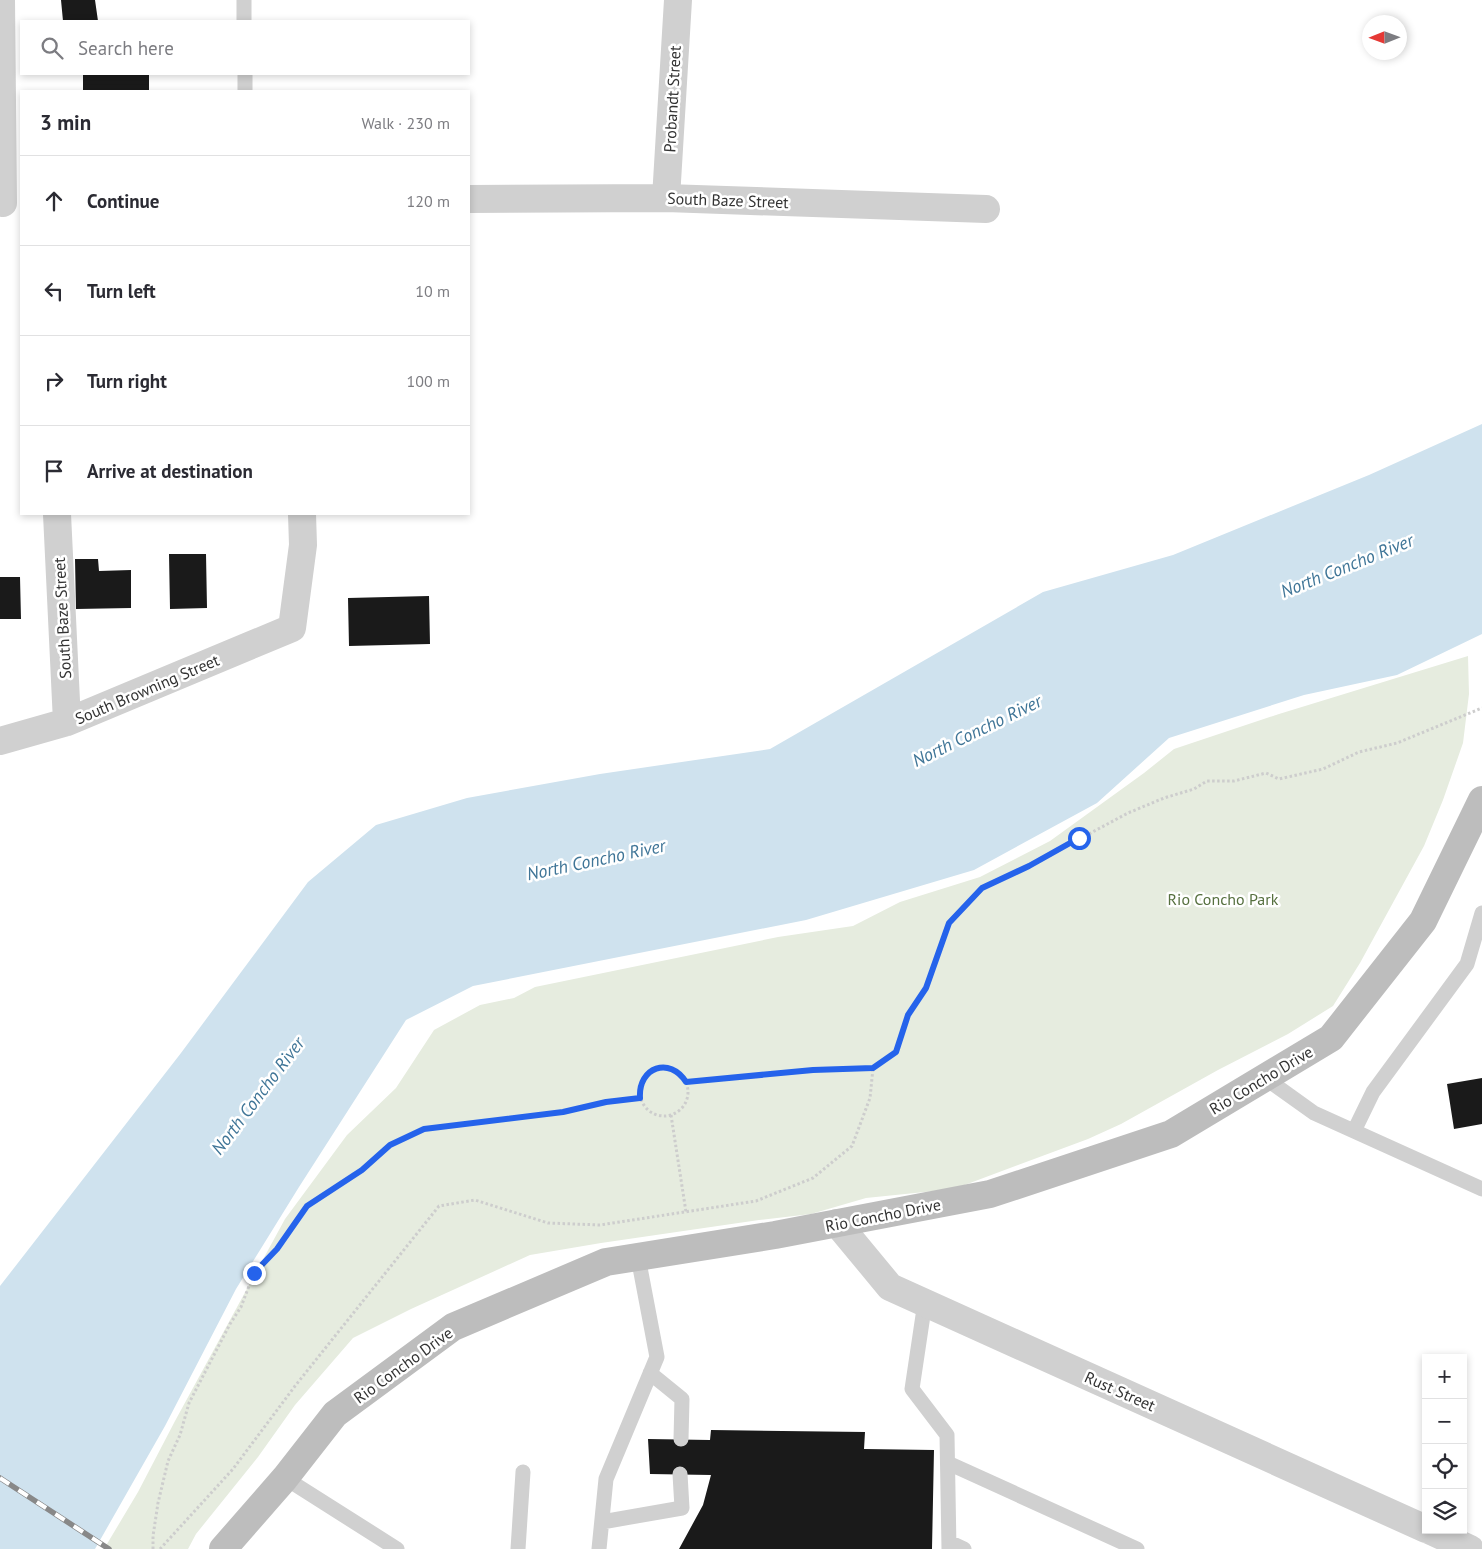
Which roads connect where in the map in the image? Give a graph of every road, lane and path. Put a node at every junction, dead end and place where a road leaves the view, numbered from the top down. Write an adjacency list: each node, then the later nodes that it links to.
1 (1, 0): 9 (street)
2 (244, 0): 4 (lane)
3 (678, 0): 7 (street, Probandt Street)
4 (244, 20)
5 (245, 75): 6 (lane)
6 (245, 90)
7 (666, 198): 8 (street, South Baze Street); 10 (street, South Baze Street)
8 (470, 199)
9 (8, 203)
10 (986, 209)
11 (57, 515): 14 (street, South Baze Street)
12 (302, 515): 14 (street, South Browning Street)
13 (1482, 708): 18 (path)
14 (67, 722): 15 (street, South Browning Street)
15 (0, 741)
16 (1482, 800): 19 (street, Rio Concho Drive)
17 (1482, 913): 23 (lane)
18 (873, 1068): 20 (path); 25 (path)
19 (1265, 1078): 23 (lane); 26 (street, Rio Concho Drive)
20 (686, 1082): 21 (path); 22 (path)
21 (640, 1098): 22 (path); 39 (path)
22 (671, 1115): 25 (path)
23 (1354, 1131): 24 (lane)
24 (1482, 1189)
25 (686, 1212): 40 (path)
26 (837, 1223): 27 (street, Rio Concho Drive); 28 (street, Rust Street)
27 (638, 1257): 29 (lane); 34 (street, Rio Concho Drive)
28 (925, 1302): 31 (lane); 36 (street, Rust Street)
29 (650, 1373): 30 (lane); 35 (lane)
30 (681, 1439)
31 (948, 1463): 38 (lane); 46 (lane)
32 (523, 1472): 43 (lane)
33 (680, 1474): 35 (lane)
34 (285, 1478): 41 (street, Rio Concho Drive); 42 (lane)
35 (602, 1522): 44 (lane)
36 (1422, 1528)
37 (1436, 1534): 47 (street, Rust Street)
38 (949, 1546): 45 (lane)
39 (153, 1549)
40 (160, 1549)
41 (223, 1549)
42 (398, 1549)
43 (518, 1549)
44 (599, 1549)
45 (964, 1549)
46 (1138, 1549)
47 (1470, 1549)

